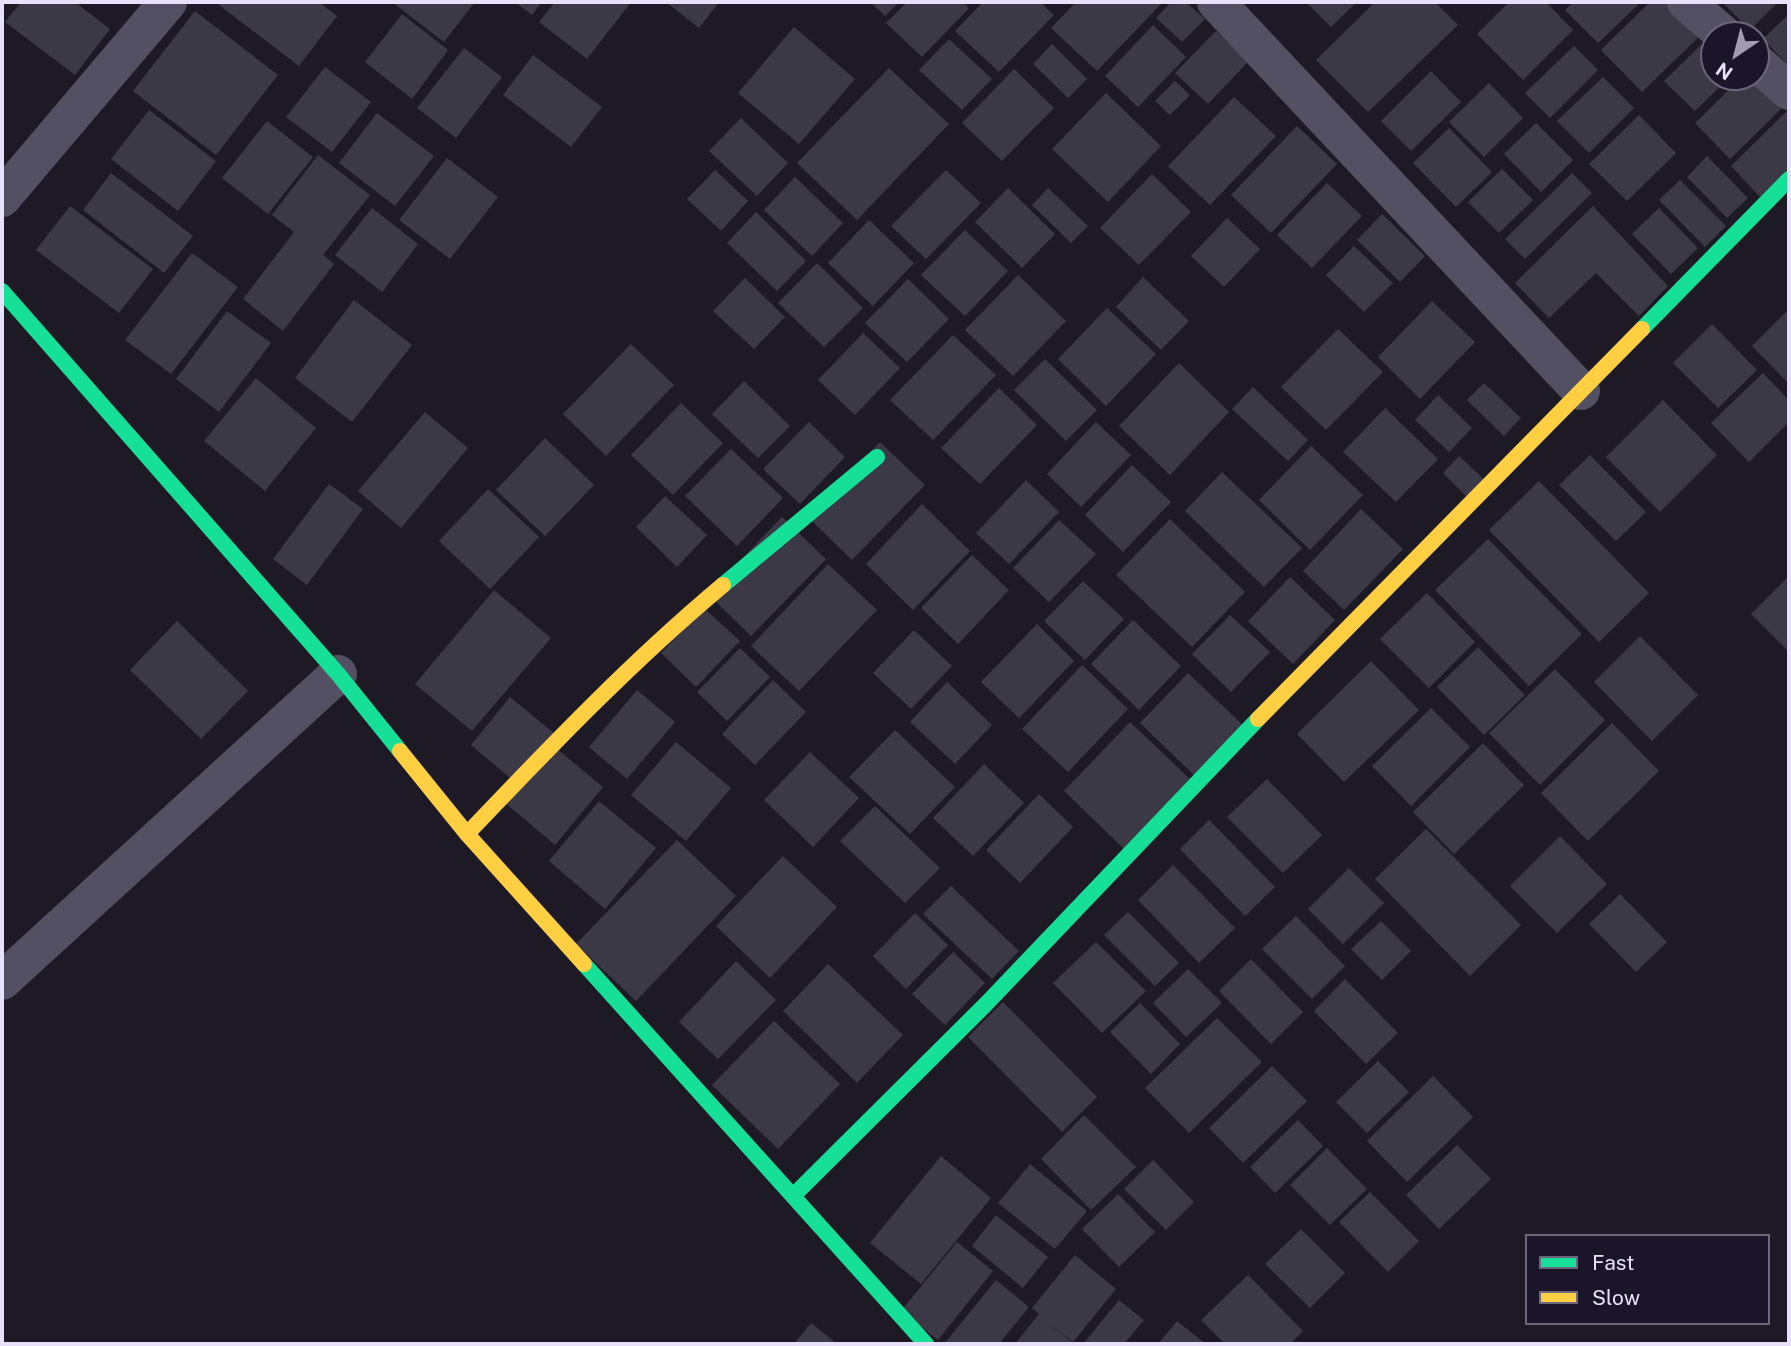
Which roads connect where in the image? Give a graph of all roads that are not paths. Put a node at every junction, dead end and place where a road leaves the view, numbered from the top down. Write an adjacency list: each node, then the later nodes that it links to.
1 (168, 2): 8 (street)
2 (1686, 2): 4 (street)
3 (1229, 6): 10 (street)
4 (1708, 21)
5 (1770, 74): 6 (street)
6 (1789, 91)
7 (1789, 179): 10 (street)
8 (2, 198)
9 (2, 291): 12 (street)
10 (1581, 391): 15 (street)
11 (877, 457): 13 (street)
12 (338, 674): 13 (street); 14 (street)
13 (467, 834): 15 (street)
14 (2, 981)
15 (794, 1195): 16 (street)
16 (926, 1344)

